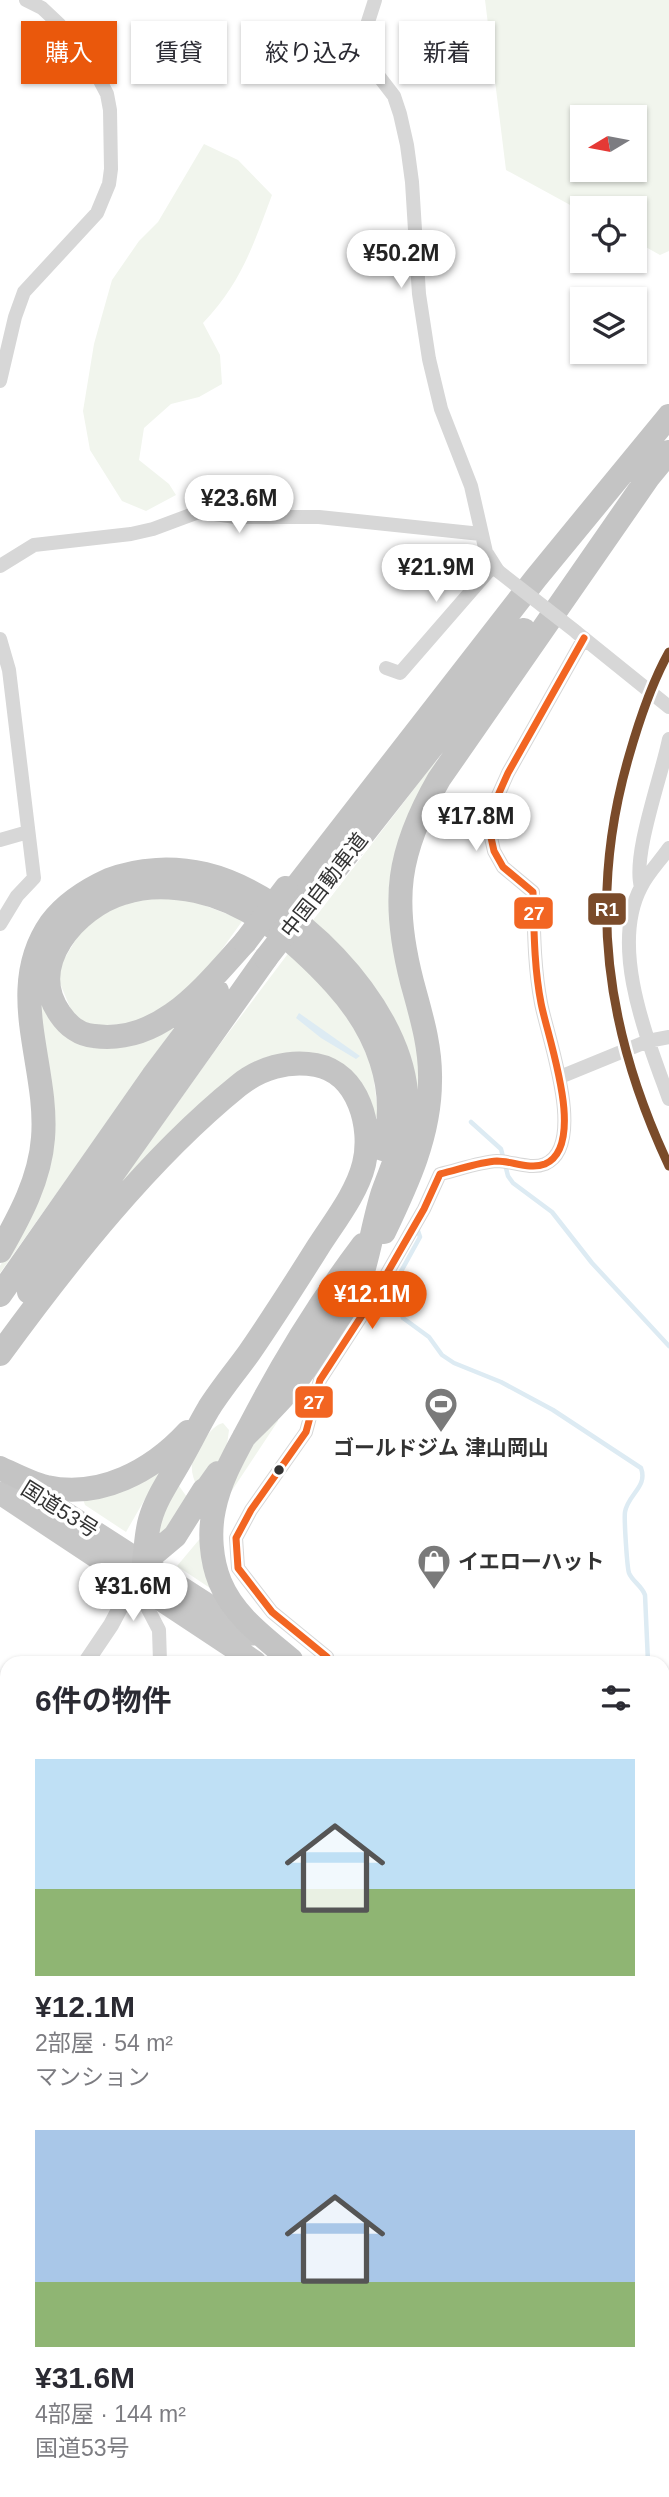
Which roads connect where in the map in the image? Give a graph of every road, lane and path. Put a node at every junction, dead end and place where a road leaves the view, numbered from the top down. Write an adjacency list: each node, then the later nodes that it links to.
1 (26, 0): 3 (street)
2 (374, 0): 7 (street)
3 (0, 381)
4 (669, 416): 20 (highway, 中国自動車道)
5 (669, 452): 6 (highway, 中国自動車道)
6 (652, 472): 20 (highway, 中国自動車道); 27 (highway)
7 (481, 534): 8 (street); 9 (street)
8 (0, 566)
9 (495, 569): 10 (street, bridge); 12 (street)
10 (579, 635): 13 (street); 25 (street)
11 (0, 639): 16 (street)
12 (386, 668)
13 (667, 705)
14 (669, 739): 15 (street)
15 (667, 759): 19 (street)
16 (28, 832): 17 (street); 21 (street)
17 (0, 840)
18 (669, 848): 19 (street)
19 (640, 887): 24 (street)
20 (296, 895): 22 (highway, 中国自動車道)
21 (0, 924)
22 (254, 949): 27 (highway); 33 (highway, 中国自動車道); 34 (highway, 中国自動車道)
23 (669, 1037): 24 (street)
24 (648, 1041): 25 (street); 26 (street)
25 (560, 1077): 49 (street)
26 (669, 1099)
27 (387, 1185): 28 (highway); 29 (highway); 30 (highway); 31 (highway); 32 (highway)
28 (341, 1210): 31 (highway); 35 (highway); 37 (highway)
29 (370, 1237): 31 (highway); 32 (highway); 38 (highway)
30 (0, 1251)
31 (325, 1268): 36 (highway)
32 (358, 1289): 38 (highway)
33 (0, 1295)
34 (0, 1335)
35 (0, 1354)
36 (264, 1363): 37 (highway); 38 (highway); 39 (highway); 42 (highway)
37 (209, 1409): 39 (highway); 40 (highway)
38 (244, 1437): 42 (highway); 48 (highway)
39 (180, 1462): 43 (highway)
40 (0, 1470): 43 (highway, 国道53号)
41 (0, 1493): 43 (highway, 国道53号)
42 (196, 1504): 43 (highway)
43 (139, 1572): 44 (street); 45 (street); 46 (highway, 国道53号); 47 (highway, 国道53号)
44 (90, 1656)
45 (160, 1656)
46 (247, 1656)
47 (285, 1656)
48 (288, 1656)
49 (326, 1656)

